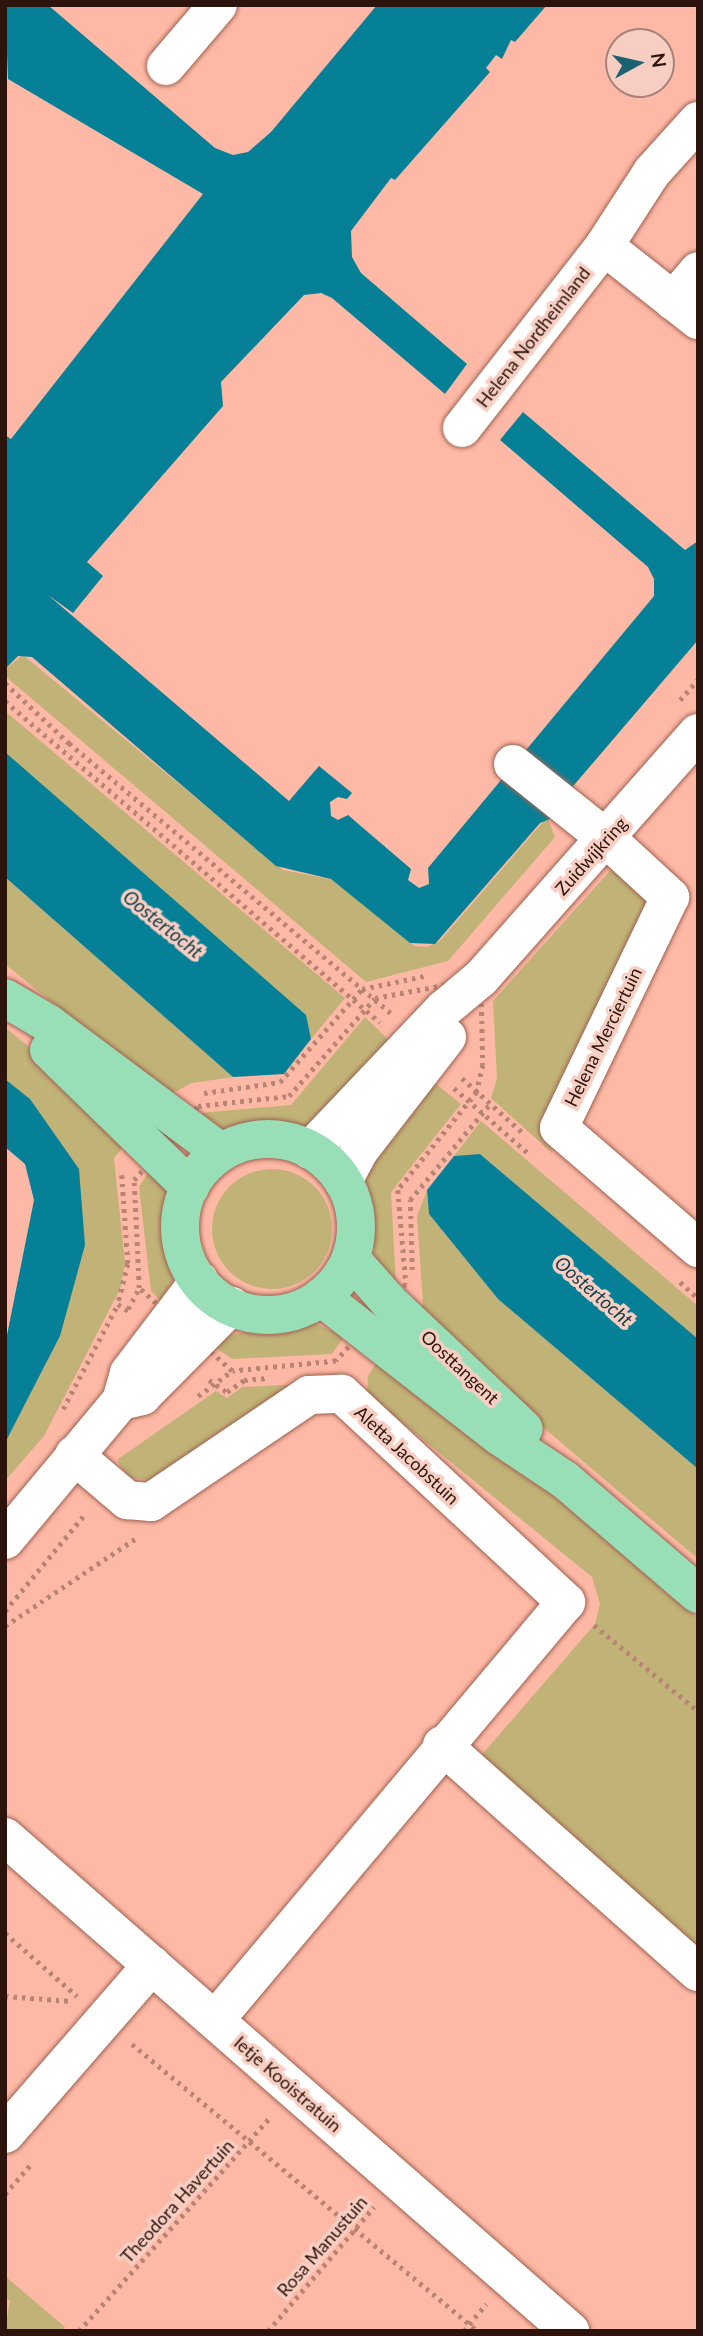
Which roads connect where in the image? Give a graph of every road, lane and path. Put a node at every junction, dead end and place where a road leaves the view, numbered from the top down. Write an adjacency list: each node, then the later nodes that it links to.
1 (218, 5): 2 (street)
2 (166, 66)
3 (698, 121): 4 (street, Helena Nordheimland)
4 (604, 246): 6 (street); 7 (street, Helena Nordheimland)
5 (698, 271): 6 (street)
6 (686, 311)
7 (462, 428)
8 (6, 683): 15 (path)
9 (5, 701): 14 (path)
10 (698, 733): 12 (street, Zuidwijkring)
11 (513, 764): 12 (street)
12 (607, 839): 15 (street, Zuidwijkring); 23 (street, Helena Merciertuin)
13 (11, 1002): 19 (main road); 22 (main road)
14 (364, 1007): 15 (path); 17 (path)
15 (413, 1040): 18 (path); 20 (street, Zuidwijkring)
16 (472, 1103): 26 (path)
17 (190, 1114)
18 (531, 1140)
19 (221, 1152): 20 (main road); 22 (main road)
20 (336, 1152): 24 (main road)
21 (149, 1163): 29 (path)
22 (190, 1187): 25 (main road)
23 (698, 1248)
24 (351, 1259): 27 (main road); 36 (main road, Oosttangent)
25 (199, 1281): 30 (main road); 33 (street)
26 (395, 1295)
27 (321, 1297): 30 (main road); 36 (main road, Oosttangent)
28 (118, 1304): 34 (path)
29 (159, 1306)
30 (231, 1306): 33 (street)
31 (355, 1340): 32 (path)
32 (211, 1353)
33 (121, 1401): 35 (street)
34 (62, 1411)
35 (74, 1455): 38 (street); 40 (street, Aletta Jacobstuin)
36 (565, 1480): 39 (main road, Oosttangent)
37 (91, 1506): 41 (path)
38 (5, 1540)
39 (698, 1594)
40 (566, 1602): 42 (path); 43 (street)
41 (5, 1611)
42 (698, 1710)
43 (442, 1745): 47 (street); 48 (street)
44 (5, 1837): 46 (street, Ietje Kooistratuin)
45 (5, 1933): 49 (path)
46 (152, 1965): 48 (street, Ietje Kooistratuin); 49 (street)
47 (698, 1972)
48 (215, 2020): 50 (street, Ietje Kooistratuin)
49 (117, 2033): 51 (street); 52 (path)
50 (294, 2089): 52 (path, Theodora Havertuin); 53 (street, Ietje Kooistratuin)
51 (5, 2134)
52 (249, 2140): 54 (path); 55 (path, Theodora Havertuin)
53 (399, 2180): 54 (path, Rosa Manustuin); 58 (street, Ietje Kooistratuin)
54 (356, 2228): 56 (path, Rosa Manustuin); 57 (path)
55 (79, 2331)
56 (268, 2331)
57 (478, 2331)
58 (570, 2331)

